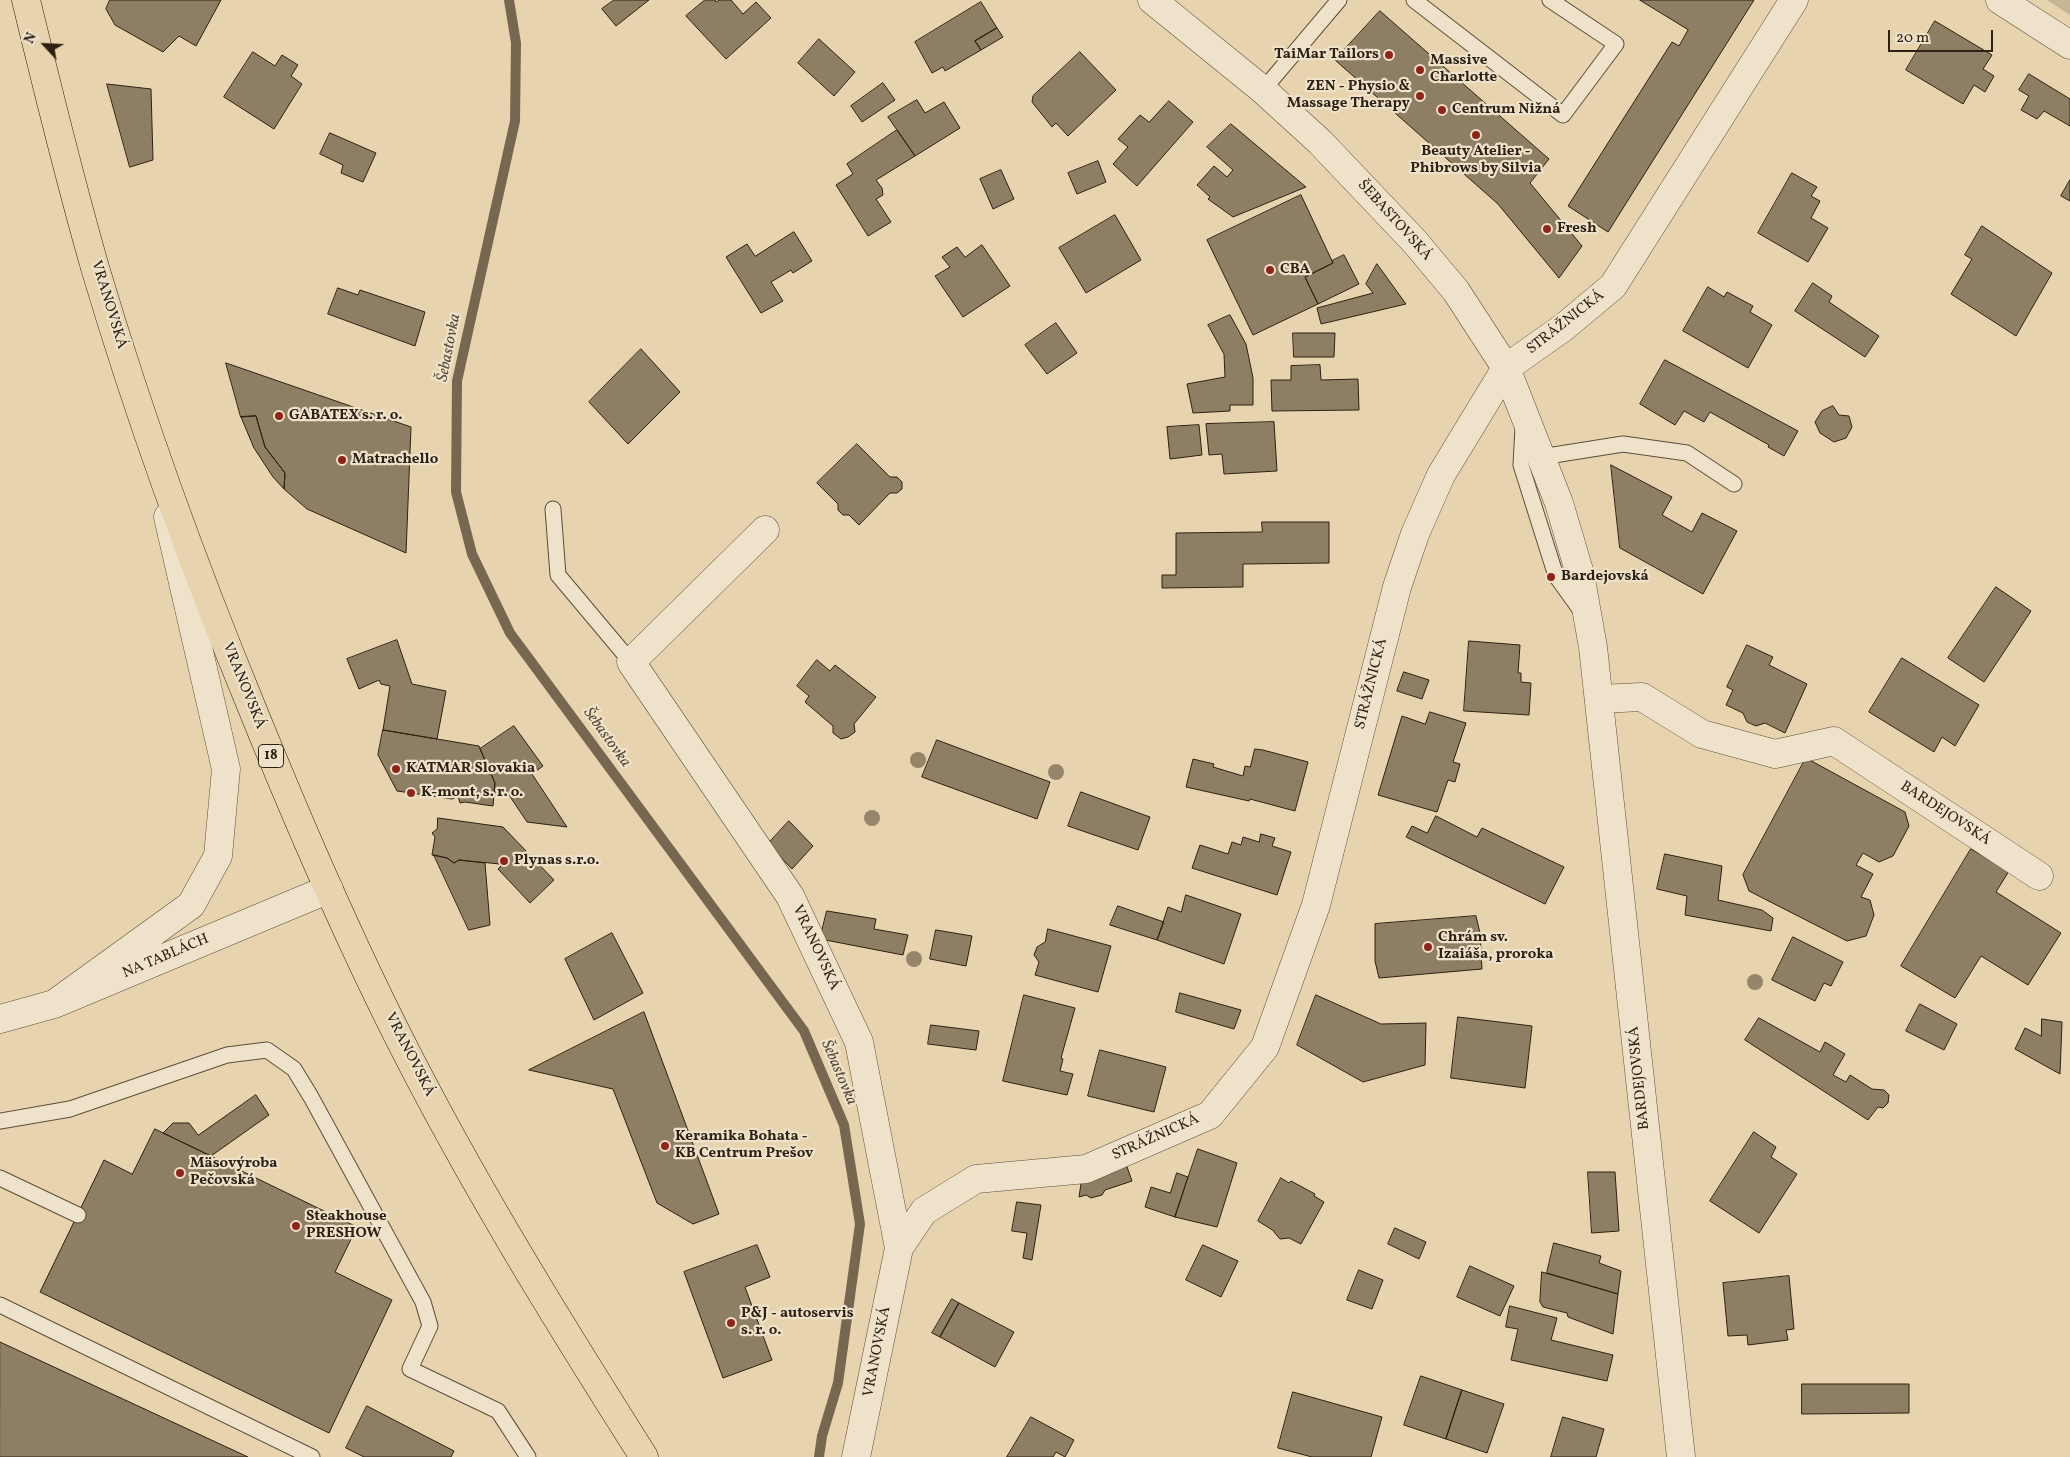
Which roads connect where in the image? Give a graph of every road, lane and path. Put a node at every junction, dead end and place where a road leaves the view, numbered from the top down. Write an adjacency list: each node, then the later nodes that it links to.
1 (26, 0): 12 (main road, VRANOVSKÁ / 18)
2 (1152, 0): 9 (street, ŠEBASTOVSKÁ)
3 (1339, 0): 9 (lane)
4 (1414, 0): 5 (lane)
5 (1550, 0)
6 (1794, 0): 10 (street, STRÁŽNICKÁ)
7 (2000, 0): 8 (street)
8 (2070, 45)
9 (1263, 90): 10 (street, ŠEBASTOVSKÁ)
10 (1506, 368): 11 (street, BARDEJOVSKÁ); 27 (street, STRÁŽNICKÁ)
11 (1523, 412): 13 (street, BARDEJOVSKÁ); 17 (lane)
12 (151, 443): 21 (main road, VRANOVSKÁ / 18); 22 (street)
13 (1541, 457): 14 (lane); 17 (street, BARDEJOVSKÁ)
14 (1734, 484)
15 (553, 509): 18 (lane)
16 (764, 530): 18 (street)
17 (1588, 620): 19 (street, BARDEJOVSKÁ)
18 (631, 662): 27 (street, VRANOVSKÁ)
19 (1599, 699): 20 (street, BARDEJOVSKÁ); 33 (street, BARDEJOVSKÁ)
20 (2039, 876)
21 (329, 889): 22 (street, NA TABLÁCH); 31 (main road, VRANOVSKÁ / 18)
22 (54, 1004): 23 (street, NA TABLÁCH)
23 (0, 1018)
24 (0, 1121): 30 (lane)
25 (0, 1178): 26 (lane)
26 (78, 1215)
27 (899, 1248): 32 (street, VRANOVSKÁ)
28 (0, 1305): 29 (lane)
29 (312, 1457)
30 (528, 1457)
31 (644, 1457)
32 (856, 1457)
33 (1681, 1457)

